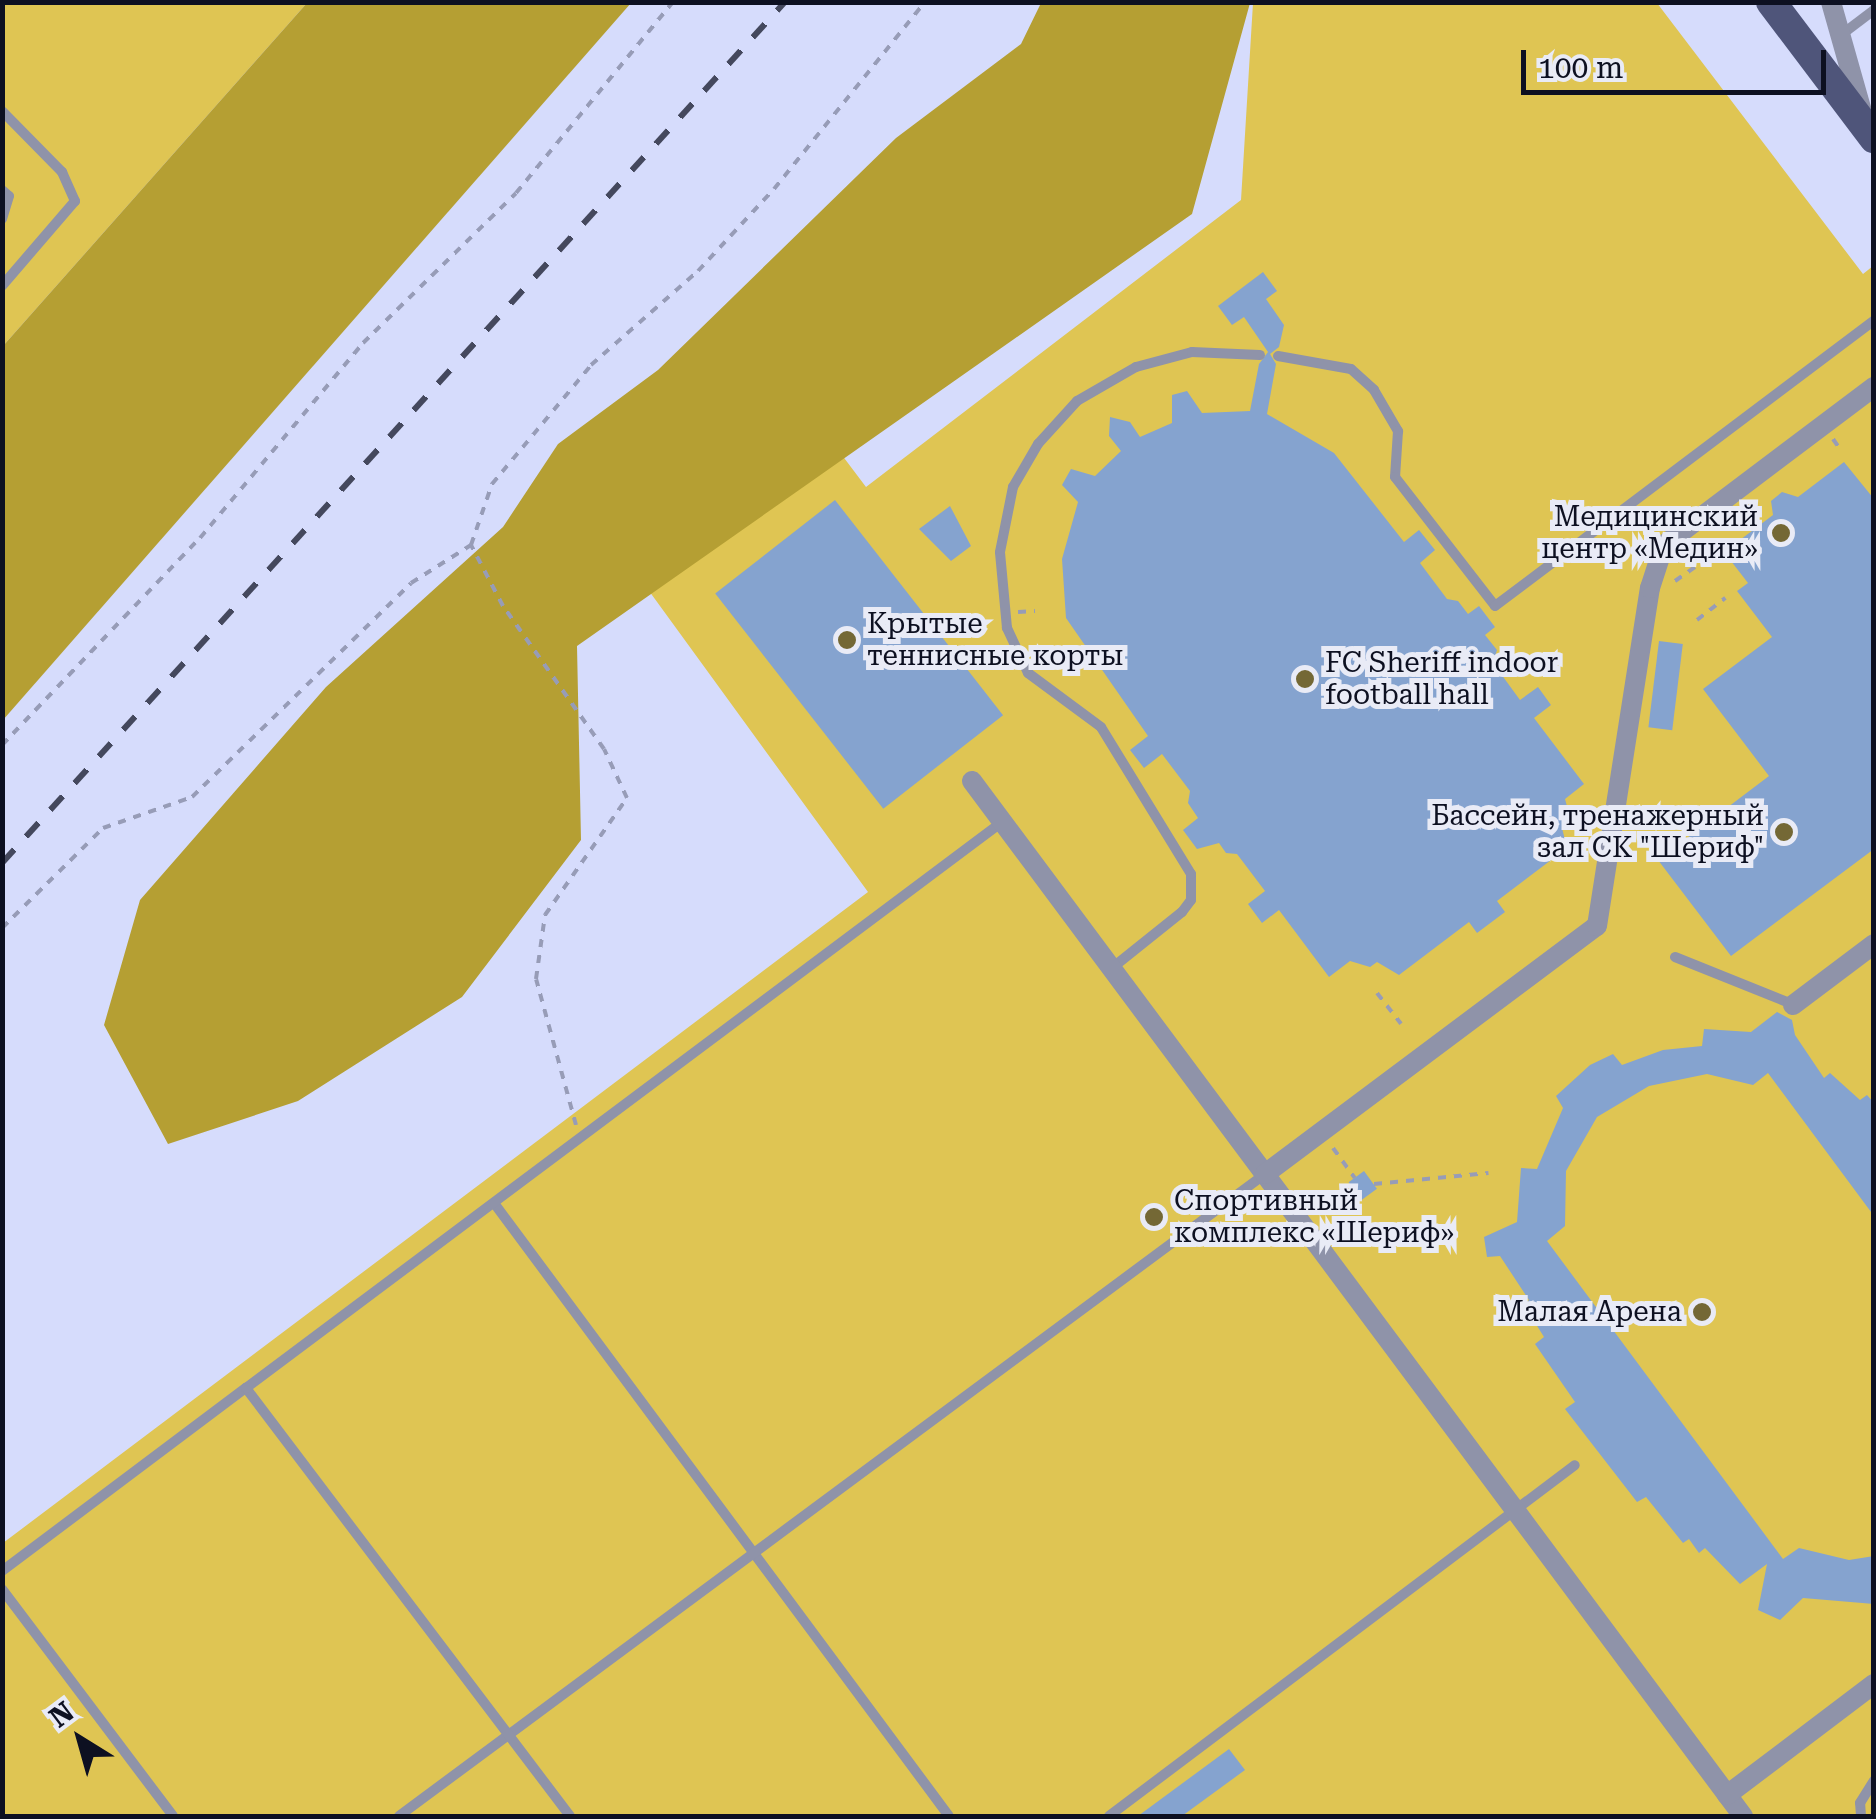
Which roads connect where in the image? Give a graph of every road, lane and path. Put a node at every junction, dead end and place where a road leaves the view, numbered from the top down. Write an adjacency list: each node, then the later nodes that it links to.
1 (674, 2): 23 (path)
2 (925, 2): 16 (path)
3 (1771, 2): 8 (main road)
4 (1831, 2): 6 (street)
5 (1874, 10): 6 (lane)
6 (1840, 35): 8 (street)
7 (2, 111): 11 (lane)
8 (1871, 135)
9 (2, 190): 10 (lane)
10 (2, 218)
11 (2, 286)
12 (1874, 320): 14 (lane)
13 (1260, 356): 29 (lane)
14 (1278, 356)
15 (1874, 387): 33 (street)
16 (471, 546): 26 (path); 34 (path)
17 (1699, 564): 18 (path)
18 (1671, 584)
19 (1725, 598): 22 (path)
20 (1018, 612): 21 (path)
21 (1034, 612)
22 (1697, 620)
23 (2, 745)
24 (972, 781): 25 (street)
25 (1002, 822): 29 (street); 34 (lane)
26 (2, 928)
27 (1874, 944): 31 (street)
28 (1675, 956): 31 (lane)
29 (1112, 968): 36 (street)
30 (1377, 994): 32 (path)
31 (1793, 1005)
32 (1401, 1024)
33 (1321, 1132): 36 (street); 37 (path)
34 (580, 1139): 40 (lane)
35 (1488, 1173): 38 (path)
36 (1265, 1174): 41 (street); 45 (lane)
37 (1356, 1178)
38 (1374, 1184)
39 (1357, 1194): 41 (path)
40 (494, 1203): 42 (lane); 45 (lane)
41 (1328, 1259): 44 (street)
42 (246, 1388): 46 (lane); 49 (lane)
43 (1576, 1464): 44 (lane)
44 (1515, 1510): 51 (street); 56 (lane)
45 (754, 1553): 49 (lane); 55 (lane)
46 (2, 1572)
47 (2, 1589): 52 (lane)
48 (1874, 1684): 51 (street)
49 (508, 1735): 53 (lane); 54 (lane)
50 (1874, 1781): 58 (lane)
51 (1727, 1794): 57 (street)
52 (173, 1816)
53 (399, 1816)
54 (570, 1816)
55 (949, 1816)
56 (1109, 1816)
57 (1744, 1816)
58 (1861, 1816)

